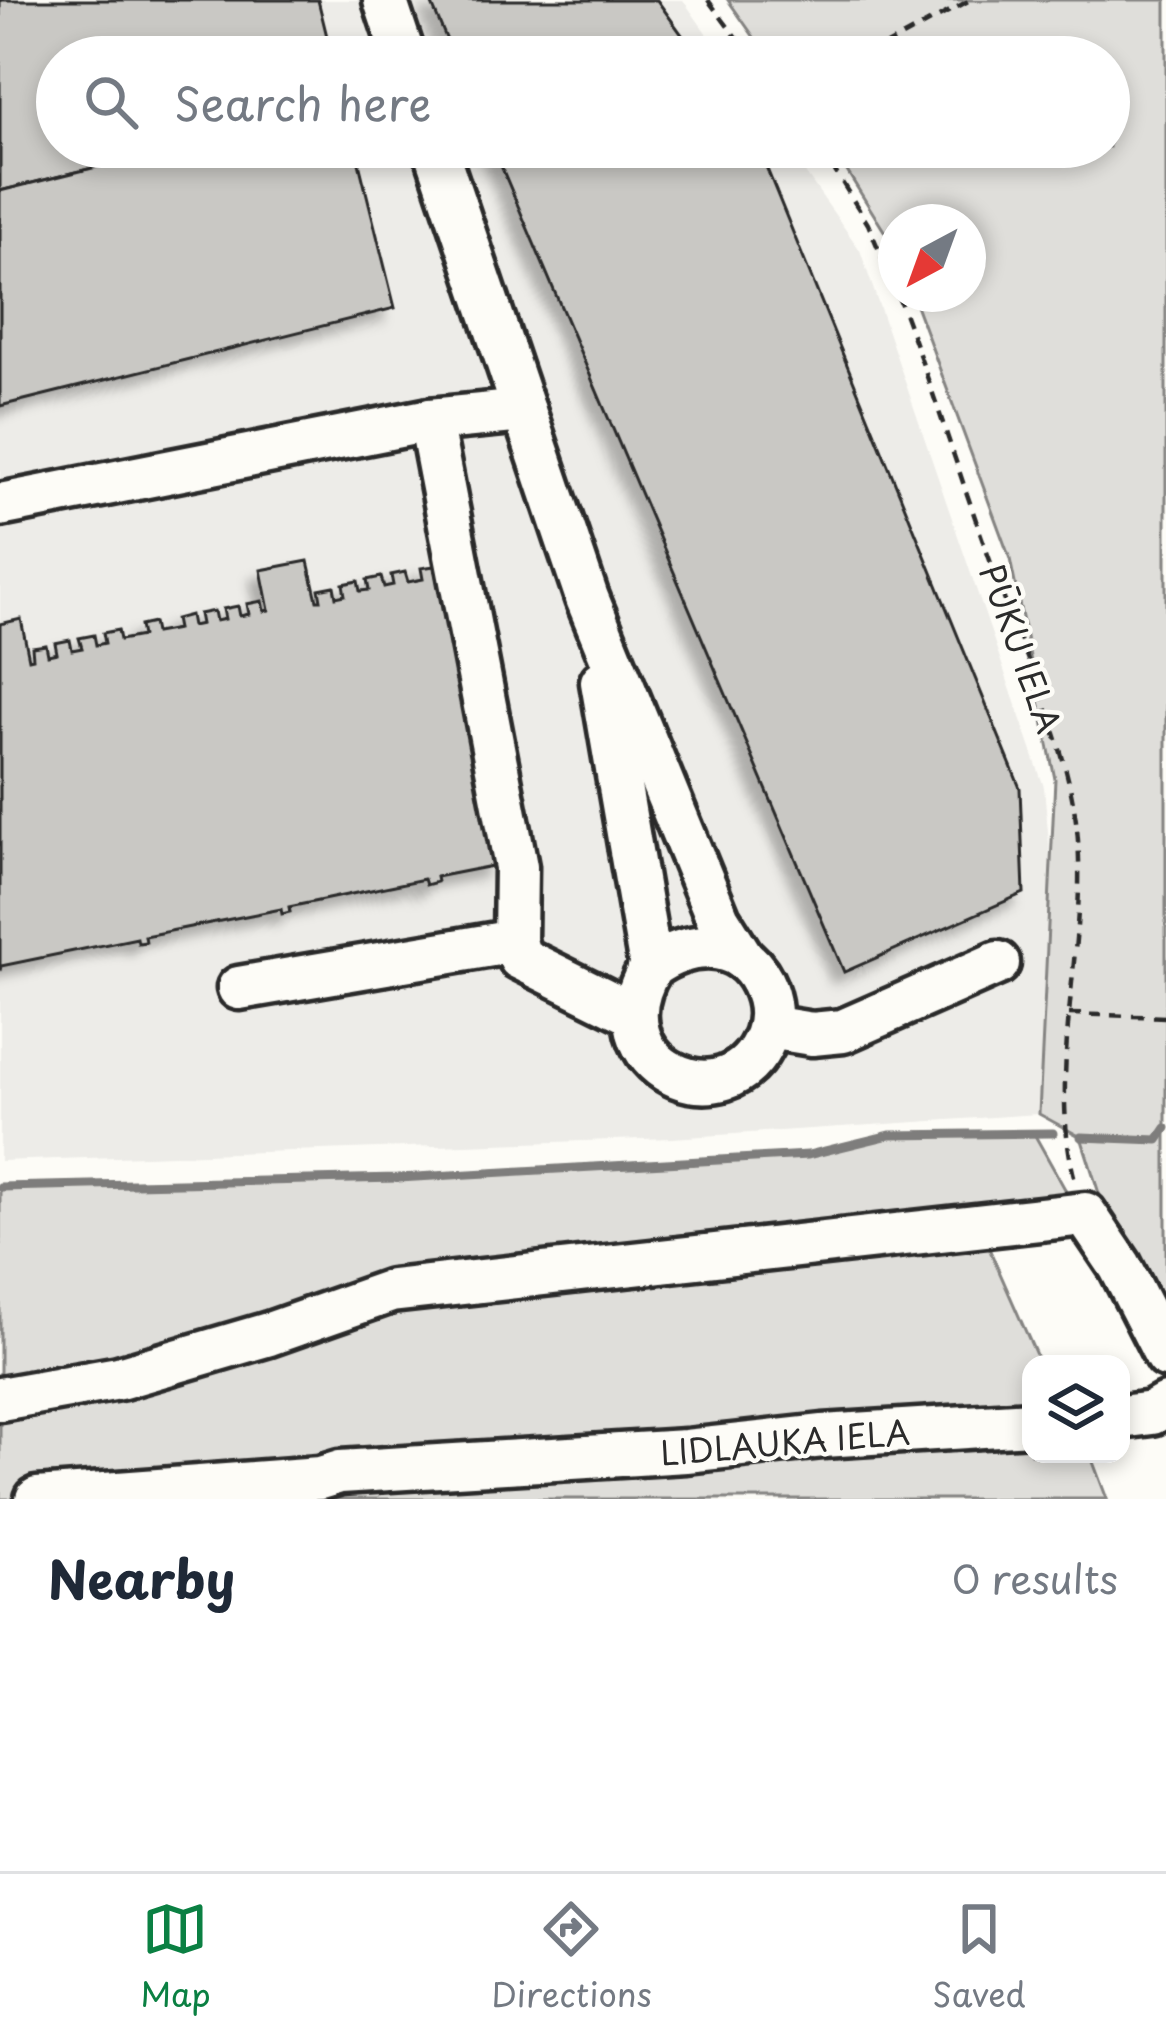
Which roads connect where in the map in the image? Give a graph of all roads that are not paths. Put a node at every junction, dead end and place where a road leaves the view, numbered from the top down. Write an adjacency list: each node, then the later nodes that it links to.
1 (385, 0): 2 (street)
2 (397, 36)
3 (442, 168): 4 (street)
4 (524, 411): 5 (street); 7 (street)
5 (430, 420): 6 (street); 8 (street)
6 (0, 505)
7 (587, 598): 9 (street); 11 (street)
8 (515, 940): 12 (street); 13 (street)
9 (743, 959): 11 (street); 14 (street)
10 (998, 963): 14 (street)
11 (651, 967): 13 (street)
12 (239, 988)
13 (633, 1014): 14 (street)
14 (770, 1027)
15 (1166, 1356): 16 (street)
16 (0, 1399)
17 (1166, 1405): 18 (street)
18 (1130, 1416)
19 (1022, 1424): 20 (street, LIDLAUKA IELA)
20 (318, 1488): 21 (street, LIDLAUKA IELA)
21 (37, 1499)

